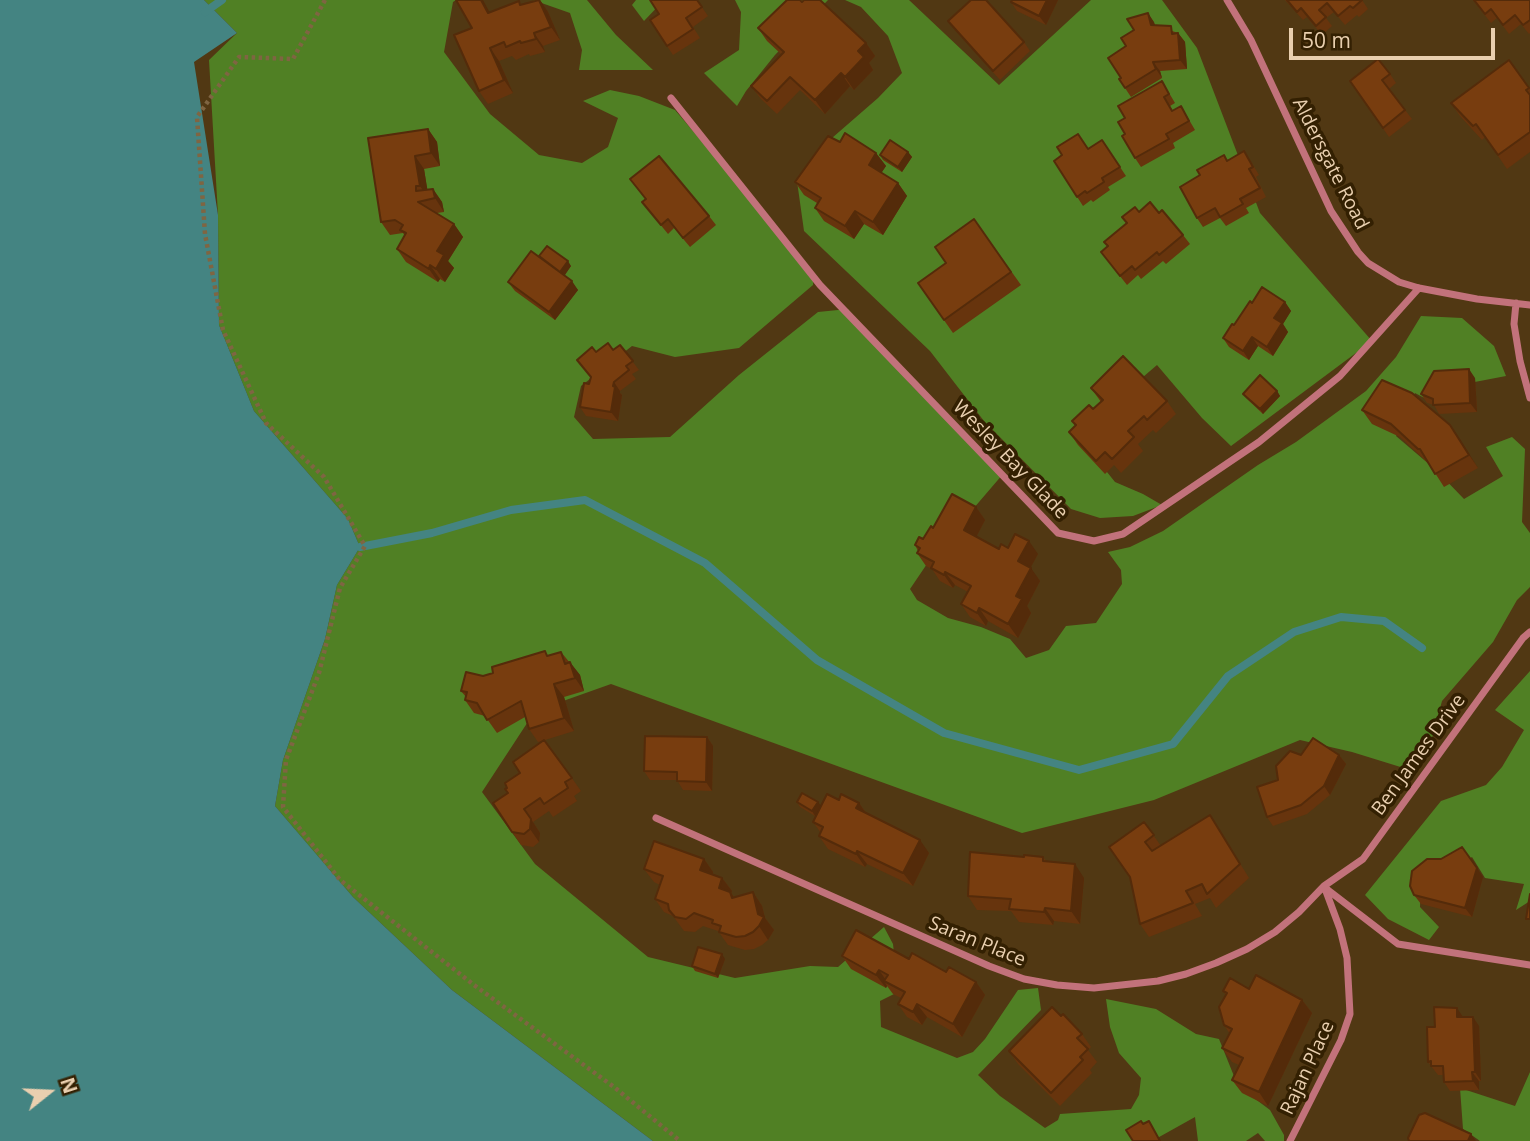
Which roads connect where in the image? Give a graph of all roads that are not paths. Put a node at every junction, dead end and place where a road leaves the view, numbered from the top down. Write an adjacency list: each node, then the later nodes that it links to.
1 (1227, 0): 3 (street, Aldersgate Road)
2 (671, 98): 3 (street, Wesley Bay Glade)
3 (1419, 288): 4 (street, Aldersgate Road)
4 (1516, 303): 5 (street, Aldersgate Road); 6 (street)
5 (1530, 305)
6 (1530, 398)
7 (1530, 632): 9 (street, Ben James Drive)
8 (656, 818): 9 (street, Saran Place)
9 (1324, 886): 10 (street); 11 (street, Rajan Place)
10 (1530, 965)
11 (1290, 1141)

